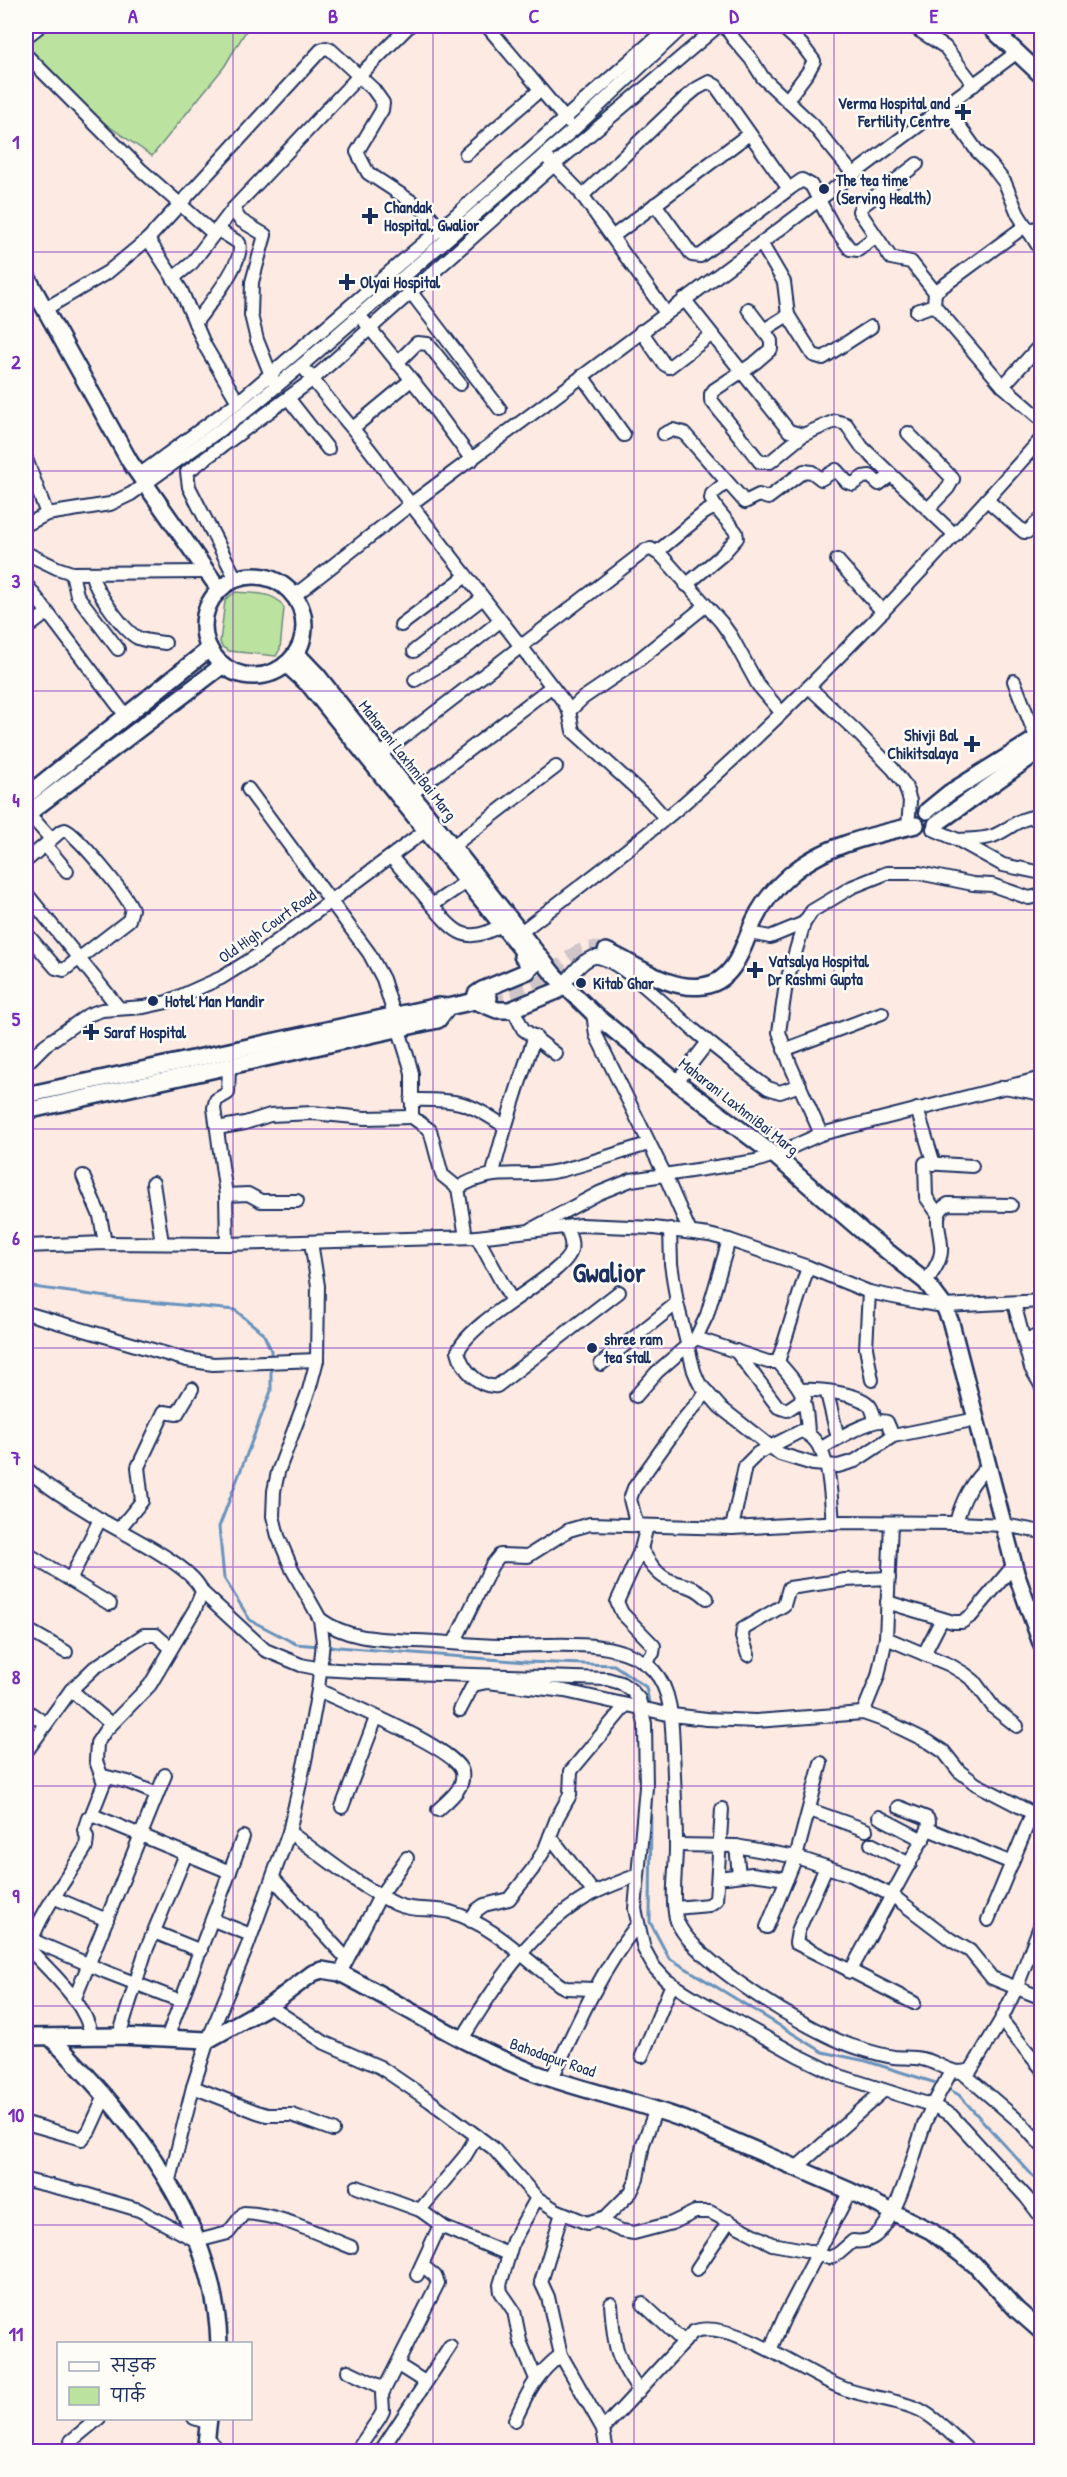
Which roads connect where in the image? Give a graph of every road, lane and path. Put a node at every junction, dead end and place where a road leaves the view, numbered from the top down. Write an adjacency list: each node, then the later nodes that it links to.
1 (40, 26): 11 (street)
2 (409, 26): 15 (street)
3 (487, 26): 17 (street)
4 (669, 26): 20 (street)
5 (684, 26): 21 (street)
6 (718, 26): 26 (street)
7 (725, 26): 18 (street)
8 (782, 26): 18 (street)
9 (912, 26): 16 (street)
10 (989, 26): 12 (main road)
11 (26, 37)
12 (1016, 53): 14 (main road); 16 (street)
13 (26, 55): 31 (street)
14 (1041, 76)
15 (358, 77): 31 (street); 33 (street); 37 (street)
16 (974, 85): 19 (street)
17 (540, 90): 20 (street); 23 (street)
18 (787, 100): 27 (street)
19 (945, 106): 27 (street); 35 (street)
20 (564, 117): 21 (street); 37 (street)
21 (574, 129): 24 (street)
22 (750, 134): 28 (street); 29 (street); 32 (street)
23 (466, 154)
24 (544, 155): 26 (street); 37 (street)
25 (917, 164): 39 (street)
26 (554, 165): 29 (street); 45 (street)
27 (853, 174): 30 (street)
28 (789, 189): 30 (street); 32 (street)
29 (582, 196): 38 (street)
30 (818, 201): 39 (street); 41 (street)
31 (178, 204): 36 (street); 40 (street)
32 (655, 204): 38 (street)
33 (233, 209): 36 (street); 64 (street)
34 (1041, 225): 35 (street)
35 (1027, 229): 42 (street); 47 (street)
36 (215, 232): 44 (street); 54 (street)
37 (445, 233): 52 (street); 64 (street)
38 (612, 237): 51 (street)
39 (875, 237): 47 (street)
40 (148, 239): 44 (street); 48 (street)
41 (761, 243): 46 (street); 53 (street)
42 (1041, 252)
43 (26, 275): 48 (main road)
44 (173, 278): 54 (street)
45 (410, 291): 55 (street); 73 (street)
46 (684, 299): 51 (street); 59 (street)
47 (934, 299): 50 (street); 69 (street)
48 (45, 309): 85 (main road)
49 (748, 309): 57 (street)
50 (917, 311)
51 (666, 313): 58 (street)
52 (357, 315): 55 (street); 62 (street)
53 (788, 315): 56 (street); 57 (street)
54 (195, 323): 72 (street)
55 (370, 327): 61 (street); 66 (street)
56 (871, 327)
57 (764, 330): 63 (street)
58 (641, 332): 59 (street); 65 (street)
59 (711, 334): 63 (street)
60 (1041, 343): 69 (street)
61 (397, 363): 67 (street); 68 (street)
62 (302, 365): 66 (street); 70 (street)
63 (740, 372): 79 (street); 79 (street)
64 (271, 373): 70 (street); 72 (street)
65 (582, 376): 78 (street); 83 (street)
66 (312, 380): 71 (street); 75 (street)
67 (411, 380): 75 (street); 83 (street)
68 (460, 384)
69 (1003, 386): 74 (street)
70 (275, 387): 85 (street)
71 (288, 398): 81 (street); 102 (street)
72 (238, 402): 85 (street)
73 (500, 409)
74 (1041, 420)
75 (353, 428): 88 (street)
76 (908, 432): 90 (street)
77 (664, 434): 86 (street)
78 (624, 435)
79 (803, 435): 84 (street)
80 (1041, 438): 87 (street)
81 (328, 449)
82 (26, 459): 91 (street)
83 (472, 460): 88 (street)
84 (891, 475): 86 (street); 90 (street)
85 (142, 480): 91 (street); 98 (main road)
86 (727, 482): 89 (street)
87 (987, 500): 92 (street); 94 (street)
88 (411, 504): 101 (street); 106 (street)
89 (717, 509): 95 (street); 103 (street)
90 (928, 509): 94 (street)
91 (47, 514): 93 (street)
92 (1041, 518)
93 (26, 525)
94 (955, 535): 109 (street)
95 (657, 552): 103 (street); 115 (street)
96 (27, 557): 99 (street)
97 (837, 560): 109 (street)
98 (207, 572): 100 (street); 104 (main road)
99 (72, 573): 100 (street); 116 (street)
100 (92, 574): 114 (street)
101 (466, 576): 107 (street); 112 (street)
102 (236, 579): 104 (main road); 106 (main road)
103 (686, 585): 108 (street)
104 (219, 589): 117 (main road)
105 (27, 590): 110 (street)
106 (294, 596): 119 (main road)
107 (483, 598): 111 (street); 118 (street)
108 (705, 606): 125 (street); 126 (street)
109 (883, 612): 124 (street)
110 (47, 613): 113 (street); 127 (street)
111 (500, 621): 115 (street); 121 (street)
112 (401, 625)
113 (26, 629)
114 (165, 643)
115 (520, 648): 123 (street); 129 (street)
116 (118, 649)
117 (209, 649): 120 (main road); 127 (main road)
118 (414, 651)
119 (291, 658): 120 (main road); 129 (main road, Maharani LaxhmiBai Marg); 139 (main road)
120 (223, 665): 134 (main road)
121 (415, 680)
122 (1014, 681): 128 (street)
123 (550, 687): 125 (street); 133 (street)
124 (810, 687): 126 (street); 138 (street)
125 (569, 711): 136 (street)
126 (781, 712): 136 (street)
127 (126, 716): 132 (main road)
128 (1040, 740): 137 (main road)
129 (381, 754): 133 (main road, Maharani LaxhmiBai Marg)
130 (556, 767): 142 (street)
131 (248, 789): 150 (street)
132 (27, 791)
133 (411, 794): 142 (main road, Maharani LaxhmiBai Marg)
134 (27, 814): 141 (street)
135 (1041, 816): 140 (street)
136 (665, 818): 153 (street)
137 (932, 822): 138 (main road); 140 (street)
138 (912, 826): 155 (main road)
139 (426, 830): 143 (street, Old High Court Road); 147 (main road)
140 (958, 840): 146 (street)
141 (48, 842): 144 (street); 145 (street); 157 (street)
142 (453, 846): 153 (main road, Maharani LaxhmiBai Marg)
143 (391, 856): 150 (street, Old High Court Road); 151 (street)
144 (26, 861)
145 (67, 871)
146 (1041, 873)
147 (466, 882): 151 (street); 153 (main road)
148 (26, 893): 157 (street)
149 (1041, 895): 152 (street)
150 (330, 903): 160 (street, Old High Court Road); 164 (street)
151 (432, 904): 153 (street)
152 (804, 923): 155 (street); 167 (street)
153 (511, 931): 158 (main road, Maharani LaxhmiBai Marg); 159 (main road)
154 (26, 933): 157 (street)
155 (750, 933): 156 (main road)
156 (606, 951)
157 (78, 959): 160 (street)
158 (560, 987): 161 (main road); 163 (main road, Maharani LaxhmiBai Marg); 166 (street)
159 (482, 999): 161 (main road); 164 (main road)
160 (119, 1008): 169 (street, Old High Court Road)
161 (513, 1009): 165 (street)
162 (882, 1013): 167 (street)
163 (594, 1019): 172 (main road, Maharani LaxhmiBai Marg); 184 (street)
164 (397, 1022): 170 (main road); 176 (main road); 177 (street)
165 (535, 1036): 168 (street); 181 (street)
166 (708, 1042): 172 (street); 173 (street)
167 (784, 1050): 173 (street)
168 (556, 1054)
169 (26, 1064)
170 (229, 1067): 179 (main road); 182 (street)
171 (1041, 1078): 174 (street)
172 (677, 1082): 185 (main road, Maharani LaxhmiBai Marg)
173 (800, 1085): 183 (street)
174 (1003, 1087): 175 (street); 178 (street)
175 (1041, 1094)
176 (26, 1095)
177 (411, 1100): 180 (street); 181 (street)
178 (917, 1109): 183 (street); 186 (street)
179 (26, 1111)
180 (412, 1117): 182 (street); 192 (street)
181 (504, 1126): 188 (street)
182 (217, 1128): 193 (street)
183 (821, 1134): 185 (street)
184 (648, 1144): 188 (street); 189 (street)
185 (774, 1155): 189 (street); 209 (main road, Maharani LaxhmiBai Marg)
186 (934, 1164): 187 (street); 196 (street)
187 (972, 1166)
188 (493, 1173): 192 (street)
189 (664, 1173): 199 (street); 200 (street)
190 (82, 1176): 204 (street)
191 (153, 1183): 205 (street)
192 (458, 1188): 201 (street)
193 (226, 1195): 194 (street); 206 (street)
194 (297, 1201)
195 (1011, 1205): 196 (street)
196 (938, 1214): 209 (street)
197 (566, 1228): 198 (street); 199 (street); 212 (street)
198 (670, 1229): 200 (street); 214 (street)
199 (527, 1232): 201 (street)
200 (690, 1232): 202 (street)
201 (472, 1237): 203 (street); 212 (street)
202 (729, 1240): 208 (street); 220 (street)
203 (311, 1242): 206 (street); 222 (street)
204 (105, 1243): 205 (street); 207 (street)
205 (162, 1243): 206 (street)
206 (227, 1244)
207 (26, 1246)
208 (808, 1267): 211 (street); 223 (street)
209 (926, 1282): 216 (main road, Maharani LaxhmiBai Marg)
210 (619, 1292): 212 (street)
211 (869, 1292): 216 (street); 225 (street)
212 (512, 1300)
213 (1041, 1301): 215 (street)
214 (677, 1303): 220 (street); 224 (street)
215 (1014, 1303): 216 (street); 219 (street)
216 (944, 1306): 232 (main road, Maharani LaxhmiBai Marg)
217 (26, 1313): 222 (street)
218 (1041, 1336): 219 (street)
219 (1024, 1339): 226 (street)
220 (692, 1342): 221 (street); 228 (street); 231 (street)
221 (736, 1351): 223 (street); 230 (street)
222 (317, 1360): 261 (street)
223 (778, 1362): 230 (street)
224 (601, 1364)
225 (872, 1380)
226 (1041, 1386)
227 (192, 1389): 249 (street)
228 (707, 1392): 237 (street); 247 (street)
229 (827, 1393): 230 (street); 233 (street); 236 (street)
230 (803, 1394): 234 (street)
231 (636, 1396)
232 (977, 1419): 235 (street); 240 (main road, Maharani LaxhmiBai Marg)
233 (876, 1421): 235 (street); 236 (street)
234 (808, 1434): 237 (street); 238 (street)
235 (893, 1436): 239 (street)
236 (838, 1438): 238 (street)
237 (770, 1447): 239 (street); 248 (street)
238 (820, 1449): 239 (street)
239 (827, 1466): 243 (street)
240 (989, 1466): 245 (street); 246 (main road, Maharani LaxhmiBai Marg)
241 (26, 1468): 242 (street)
242 (100, 1519): 249 (street); 255 (street)
243 (833, 1522): 244 (street); 248 (street)
244 (891, 1523): 245 (street); 254 (street)
245 (957, 1523): 246 (street)
246 (1004, 1525): 250 (street); 253 (main road, Maharani LaxhmiBai Marg)
247 (642, 1526): 248 (street); 251 (street); 264 (street)
248 (732, 1528)
249 (119, 1529): 256 (street)
250 (1041, 1532)
251 (641, 1549): 257 (street); 270 (street)
252 (26, 1553): 255 (street)
253 (1014, 1566): 260 (street); 265 (main road, Maharani LaxhmiBai Marg)
254 (889, 1578): 258 (street); 269 (street)
255 (70, 1580): 259 (street)
256 (202, 1592): 266 (street); 271 (street)
257 (707, 1598)
258 (888, 1602): 260 (street); 263 (street)
259 (110, 1604)
260 (942, 1619): 268 (street)
261 (321, 1625): 264 (street); 271 (street)
262 (26, 1629): 267 (street)
263 (886, 1638): 268 (street); 278 (street)
264 (454, 1643): 270 (street)
265 (1041, 1646)
266 (171, 1648): 272 (street); 282 (street)
267 (66, 1652)
268 (924, 1654): 283 (street)
269 (748, 1655)
270 (644, 1663): 279 (street)
271 (321, 1666): 273 (street); 275 (street)
272 (71, 1690): 281 (street); 282 (street)
273 (318, 1690): 280 (street); 299 (street)
274 (626, 1705): 275 (street); 277 (street); 302 (street)
275 (643, 1708): 279 (street); 315 (street)
276 (26, 1710): 281 (street)
277 (460, 1710)
278 (863, 1713): 279 (street); 296 (street)
279 (670, 1715): 305 (street)
280 (376, 1718): 290 (street); 293 (street)
281 (46, 1724): 284 (street)
282 (111, 1724): 288 (street)
283 (1017, 1726)
284 (30, 1738): 285 (street)
285 (26, 1752)
286 (821, 1763): 294 (street)
287 (165, 1775): 289 (street)
288 (103, 1776): 289 (street); 295 (street)
289 (157, 1794): 301 (street)
290 (342, 1807)
291 (899, 1807): 300 (street)
292 (722, 1809): 306 (street)
293 (438, 1810)
294 (810, 1810): 298 (street); 309 (street)
295 (92, 1816): 301 (street); 323 (street)
296 (1036, 1816): 311 (street)
297 (879, 1817): 300 (street)
298 (866, 1830)
299 (289, 1832): 317 (street); 321 (street)
300 (925, 1834): 311 (street); 312 (street)
301 (140, 1835): 308 (street); 325 (street)
302 (550, 1836): 320 (street); 328 (street)
303 (243, 1837): 314 (street)
304 (871, 1844): 312 (street)
305 (676, 1845): 306 (street); 324 (street)
306 (719, 1846): 307 (street); 318 (street)
307 (736, 1846): 309 (street); 316 (street)
308 (186, 1854): 314 (street); 332 (street)
309 (796, 1857): 313 (street); 319 (street)
310 (407, 1858): 321 (street)
311 (1012, 1863): 327 (street)
312 (910, 1864): 322 (street)
313 (826, 1867): 322 (street); 339 (street)
314 (230, 1872): 326 (street)
315 (637, 1875): 320 (street); 330 (street)
316 (739, 1875): 318 (street); 319 (street)
317 (273, 1878): 333 (street); 338 (street)
318 (718, 1878): 324 (street)
319 (786, 1879): 331 (street)
320 (594, 1893): 336 (street)
321 (380, 1896): 328 (street); 338 (street)
322 (893, 1896): 339 (street); 343 (street)
323 (55, 1898): 325 (street); 334 (street)
324 (675, 1908): 359 (street)
325 (107, 1920): 337 (street)
326 (213, 1920): 333 (street); 335 (street)
327 (988, 1920)
328 (471, 1921): 336 (street)
329 (1041, 1921): 343 (street)
330 (637, 1925): 341 (street); 342 (street)
331 (767, 1927)
332 (154, 1932): 335 (street); 340 (street)
333 (251, 1935): 356 (street)
334 (32, 1940): 337 (street); 344 (street)
335 (201, 1951): 346 (street)
336 (519, 1954): 342 (street); 355 (street)
337 (89, 1965): 340 (street); 344 (street)
338 (344, 1966): 348 (main road); 355 (main road, Bahodapur Road)
339 (850, 1972): 347 (street)
340 (135, 1984): 346 (street); 350 (street)
341 (672, 1984): 357 (street); 362 (street)
342 (594, 1989): 360 (street)
343 (1016, 1989): 345 (street); 349 (street)
344 (75, 1998): 352 (street)
345 (1041, 1998)
346 (182, 2001): 354 (street)
347 (914, 2003)
348 (269, 2006): 356 (main road); 368 (street)
349 (1001, 2020): 358 (street); 359 (street)
350 (119, 2036): 352 (main road); 354 (main road)
351 (26, 2037): 353 (main road)
352 (92, 2037): 353 (main road)
353 (51, 2038): 363 (main road)
354 (167, 2038): 356 (main road)
355 (462, 2039): 360 (main road, Bahodapur Road)
356 (208, 2040): 361 (street)
357 (642, 2056)
358 (1041, 2069)
359 (954, 2074): 364 (street); 369 (street)
360 (552, 2078): 365 (main road, Bahodapur Road)
361 (193, 2087): 367 (street); 372 (street)
362 (883, 2091): 364 (street); 370 (street)
363 (105, 2096): 366 (street); 372 (main road)
364 (936, 2102): 377 (street); 379 (street)
365 (657, 2109): 370 (main road, Bahodapur Road); 380 (street)
366 (26, 2123)
367 (333, 2130)
368 (477, 2136): 375 (street); 376 (street)
369 (1040, 2143)
370 (795, 2168): 374 (main road, Bahodapur Road)
371 (26, 2180): 383 (street)
372 (169, 2184): 383 (main road)
373 (357, 2187): 376 (street)
374 (850, 2191): 377 (main road, Bahodapur Road); 385 (street)
375 (537, 2198): 378 (street); 386 (street)
376 (420, 2210): 382 (street)
377 (892, 2211): 385 (street); 390 (main road, Bahodapur Road)
378 (562, 2213): 380 (street); 395 (street)
379 (1041, 2218)
380 (599, 2221): 381 (street)
381 (729, 2221): 385 (street); 387 (street)
382 (440, 2225): 386 (street); 396 (street)
383 (197, 2241): 384 (street); 391 (main road)
384 (351, 2247)
385 (818, 2253): 394 (street)
386 (508, 2254): 398 (street)
387 (697, 2269)
388 (611, 2304): 401 (street)
389 (643, 2304): 392 (street)
390 (1041, 2332)
391 (219, 2342)
392 (684, 2342): 394 (street); 401 (street)
393 (450, 2346): 399 (street)
394 (770, 2350): 412 (street)
395 (561, 2355): 398 (street); 405 (street)
396 (398, 2365): 399 (street); 400 (street)
397 (348, 2371): 400 (street)
398 (536, 2379): 404 (street)
399 (424, 2382): 410 (street)
400 (384, 2388): 409 (street)
401 (639, 2391): 405 (street)
402 (97, 2420): 406 (street)
403 (204, 2420): 407 (main road)
404 (514, 2420)
405 (603, 2429): 411 (street)
406 (71, 2441)
407 (207, 2445): 408 (street)
408 (220, 2451)
409 (356, 2451)
410 (380, 2451)
411 (607, 2451)
412 (970, 2451)

